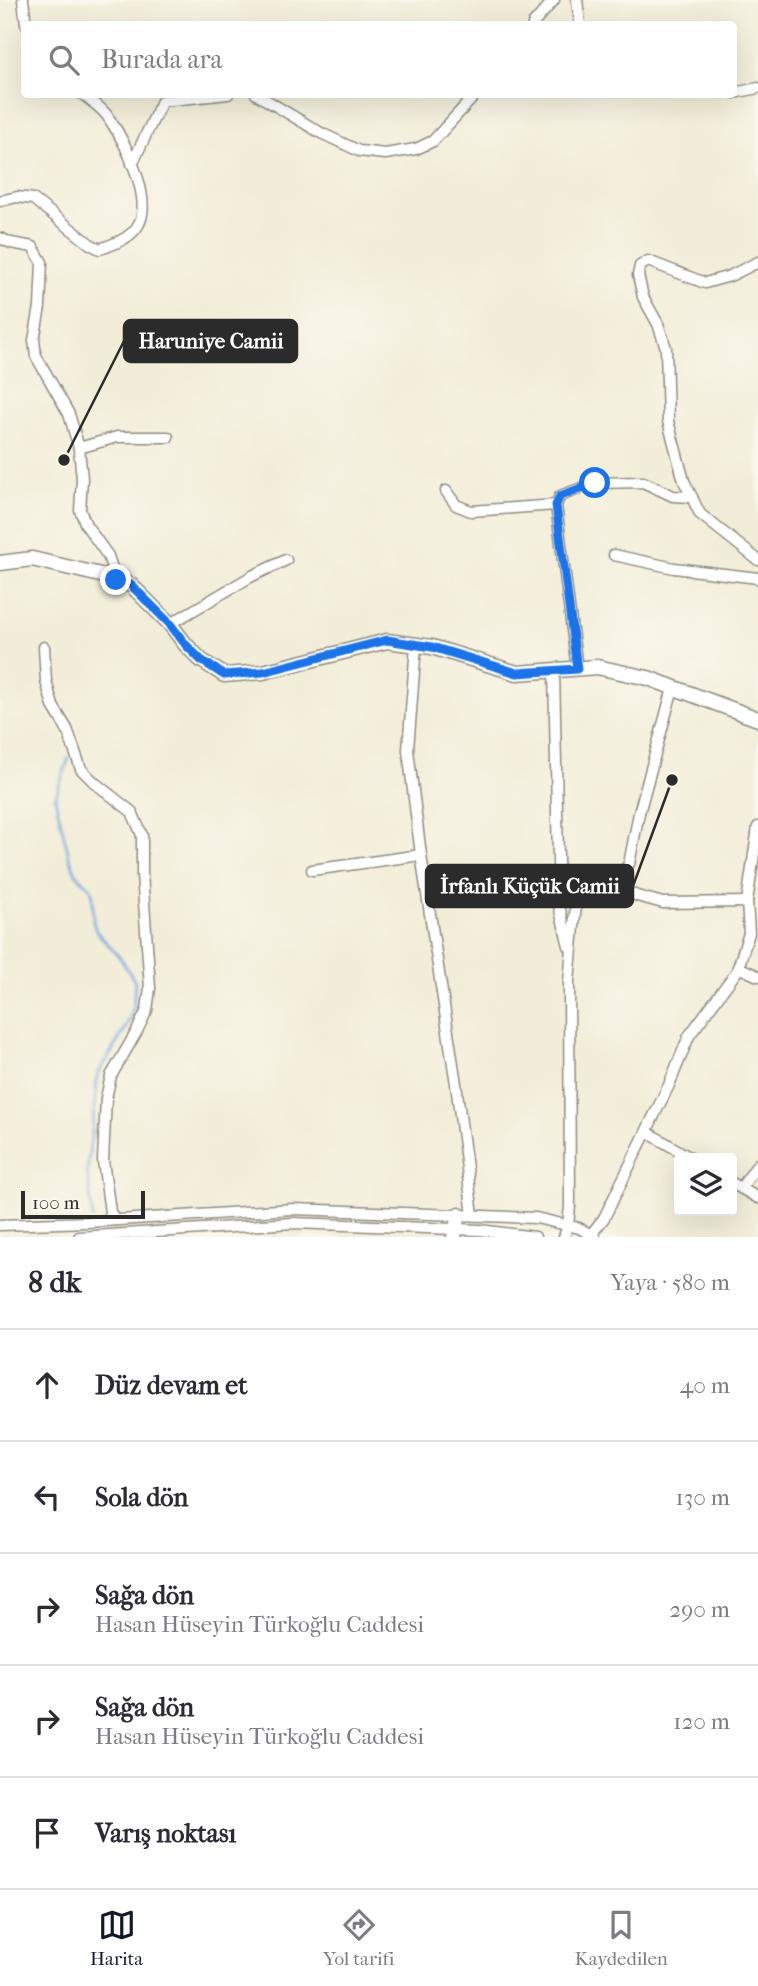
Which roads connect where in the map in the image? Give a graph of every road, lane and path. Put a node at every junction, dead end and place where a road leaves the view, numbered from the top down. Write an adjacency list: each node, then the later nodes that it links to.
1 (23, 0): 4 (street)
2 (554, 0): 5 (street)
3 (577, 0): 6 (street)
4 (26, 21)
5 (536, 21)
6 (580, 21)
7 (758, 88): 8 (street)
8 (737, 92)
9 (88, 98): 13 (street)
10 (190, 98): 13 (street)
11 (263, 98): 12 (street)
12 (472, 98)
13 (132, 164): 14 (street)
14 (0, 201)
15 (0, 238): 18 (street)
16 (758, 262): 20 (street)
17 (168, 437): 18 (street)
18 (79, 448): 27 (street)
19 (446, 491): 21 (street)
20 (692, 497): 21 (street); 24 (street)
21 (556, 505): 31 (street)
22 (614, 555): 26 (street)
23 (286, 560): 28 (street)
24 (758, 560)
25 (0, 562): 27 (main road)
26 (758, 578)
27 (116, 580): 28 (main road)
28 (170, 624): 29 (main road)
29 (416, 645): 32 (main road); 36 (street)
30 (44, 647): 50 (street)
31 (577, 669): 32 (main road); 33 (main road)
32 (554, 670): 41 (street)
33 (673, 688): 34 (main road); 38 (street)
34 (758, 719)
35 (758, 827): 39 (street)
36 (421, 855): 37 (street); 51 (street)
37 (312, 870)
38 (610, 883): 39 (street); 41 (street)
39 (747, 902): 40 (street)
40 (752, 916): 42 (street)
41 (571, 957): 53 (street)
42 (738, 967): 43 (street); 44 (street)
43 (758, 976)
44 (647, 1132): 45 (street); 55 (street)
45 (683, 1153)
46 (758, 1164): 47 (street)
47 (737, 1184)
48 (737, 1186): 49 (street)
49 (758, 1198)
50 (115, 1220): 51 (street); 52 (street)
51 (460, 1224): 53 (street); 54 (street); 57 (street)
52 (0, 1225)
53 (568, 1225): 55 (street); 58 (street)
54 (102, 1236): 56 (street)
55 (592, 1236)
56 (84, 1237)
57 (535, 1237)
58 (565, 1237)

